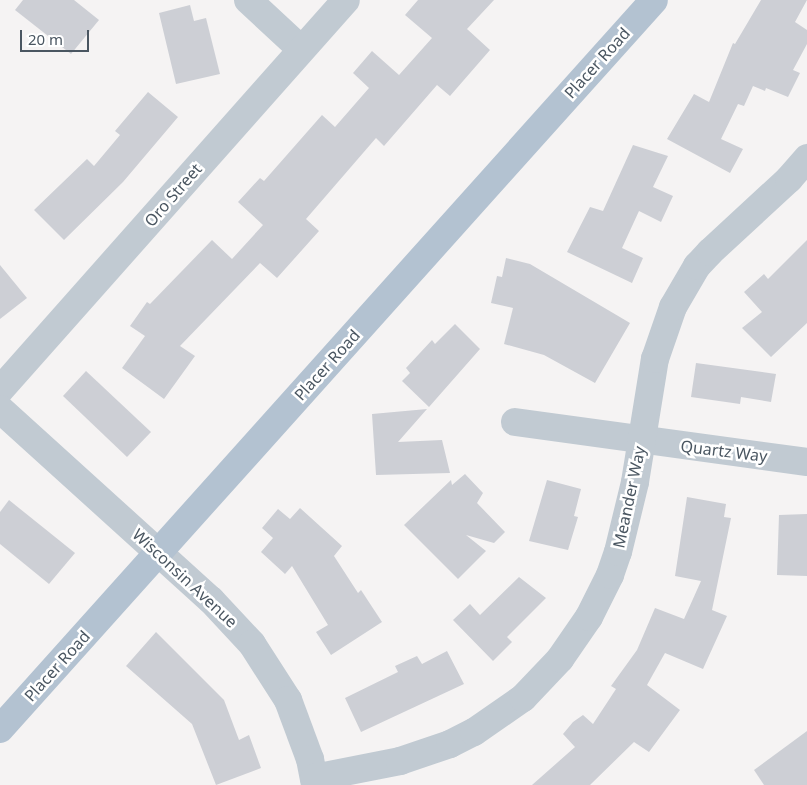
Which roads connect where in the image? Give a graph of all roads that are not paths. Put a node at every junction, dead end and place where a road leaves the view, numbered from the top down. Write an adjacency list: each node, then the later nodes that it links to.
1 (248, 0): 4 (street)
2 (346, 0): 4 (street, Oro Street)
3 (654, 0): 11 (main road, Placer Road)
4 (301, 49): 6 (street, Oro Street)
5 (807, 158): 9 (street, Meander Way)
6 (0, 390)
7 (0, 409): 11 (street, Wisconsin Avenue)
8 (514, 422): 9 (street, Quartz Way)
9 (642, 440): 10 (street, Quartz Way); 13 (street, Meander Way)
10 (807, 462)
11 (159, 553): 12 (main road, Placer Road); 13 (street, Wisconsin Avenue)
12 (0, 729)
13 (315, 782)

